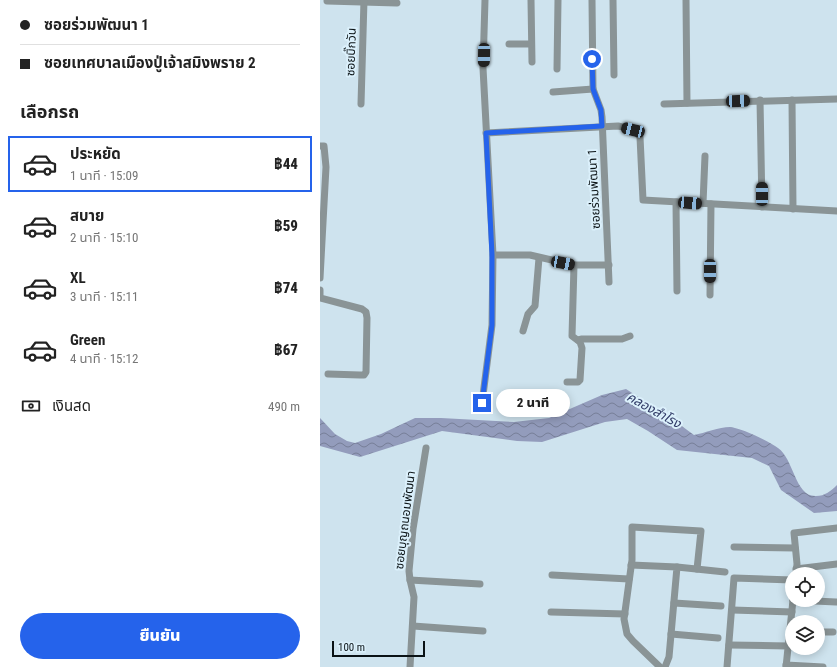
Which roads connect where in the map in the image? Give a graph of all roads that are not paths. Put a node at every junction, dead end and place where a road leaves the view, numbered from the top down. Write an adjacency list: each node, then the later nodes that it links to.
1 (485, 0): 24 (street)
2 (531, 0): 11 (street)
3 (558, 0): 13 (street)
4 (592, 0): 15 (street, ซอยร่วมพัฒนา 1)
5 (613, 0): 14 (street)
6 (686, 0): 18 (street)
7 (327, 1): 8 (street)
8 (364, 1): 9 (street); 21 (street, ซอยบิ๊กวัน)
9 (397, 3)
10 (510, 44): 11 (street)
11 (531, 44): 12 (street)
12 (532, 62)
13 (557, 69)
14 (614, 75)
15 (593, 89): 16 (street); 23 (street, ซอยร่วมพัฒนา 1)
16 (553, 92)
17 (837, 99): 20 (street)
18 (687, 100): 19 (street); 22 (street)
19 (760, 100): 20 (street); 30 (street)
20 (792, 100): 31 (street)
21 (361, 104)
22 (664, 104)
23 (602, 126): 24 (street); 27 (street); 36 (street, ซอยร่วมพัฒนา 1)
24 (486, 133): 33 (street)
25 (320, 146): 37 (street)
26 (705, 156): 28 (street)
27 (676, 202): 28 (street); 40 (street)
28 (703, 204): 29 (street)
29 (711, 204): 30 (street); 41 (street)
30 (762, 207): 31 (street)
31 (793, 209): 32 (street)
32 (837, 211)
33 (492, 255): 34 (street); 48 (street)
34 (540, 258): 35 (street); 43 (street)
35 (574, 265): 36 (street); 45 (street)
36 (609, 265): 38 (street, ซอยร่วมพัฒนา 1)
37 (320, 278)
38 (609, 282)
39 (320, 290): 42 (street)
40 (677, 291)
41 (710, 295)
42 (320, 298): 46 (street)
43 (523, 331)
44 (630, 336): 45 (street)
45 (578, 340): 47 (street)
46 (328, 374)
47 (567, 382)
48 (482, 403)
49 (426, 448): 62 (street, ซอยบุญถนอมพัฒนา)
50 (837, 528): 52 (street)
51 (734, 546): 52 (street)
52 (796, 548): 56 (street)
53 (837, 564): 57 (street)
54 (631, 565): 55 (street); 58 (street); 61 (street)
55 (677, 567): 58 (street); 67 (street)
56 (796, 567)
57 (822, 567)
58 (697, 569): 59 (street)
59 (725, 572)
60 (552, 575): 61 (street)
61 (629, 579): 73 (street)
62 (410, 580): 64 (street); 75 (street, ซอยบุญถนอมพัฒนา)
63 (785, 580): 70 (street)
64 (480, 584)
65 (825, 601): 66 (street)
66 (836, 602)
67 (674, 603): 68 (street); 79 (street)
68 (721, 606)
69 (792, 607): 72 (street)
70 (732, 610): 72 (street); 81 (street)
71 (551, 612): 73 (street)
72 (792, 612): 74 (street)
73 (625, 614): 86 (street)
74 (792, 615)
75 (413, 626): 76 (street); 85 (street, ซอยบุญถนอมพัฒนา)
76 (483, 632)
77 (825, 632): 78 (street)
78 (832, 632)
79 (671, 634): 80 (street); 87 (street)
80 (718, 638)
81 (729, 645): 82 (street); 88 (street)
82 (785, 646)
83 (787, 655): 84 (street)
84 (786, 666): 89 (street)
85 (410, 667)
86 (660, 667)
87 (665, 667)
88 (728, 667)
89 (822, 667)

